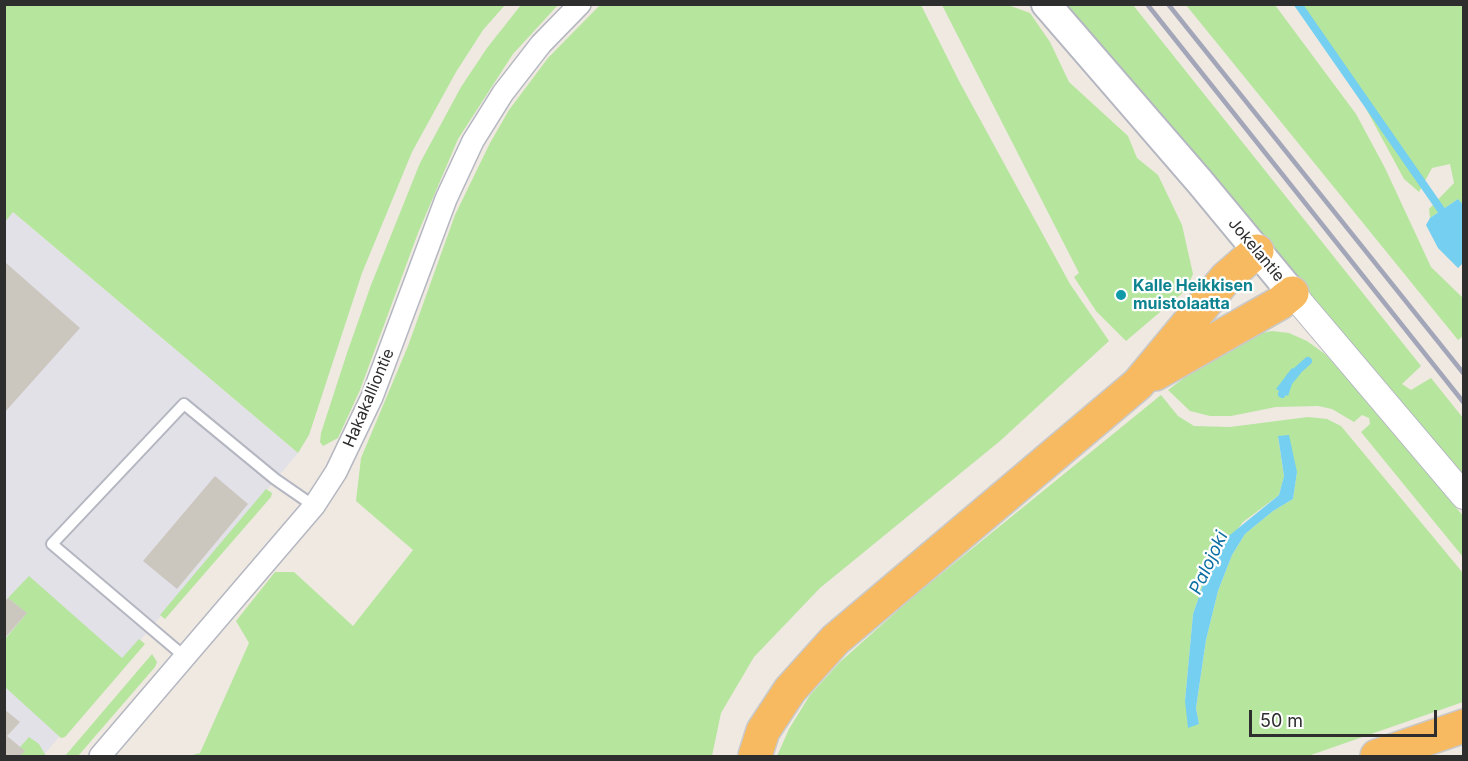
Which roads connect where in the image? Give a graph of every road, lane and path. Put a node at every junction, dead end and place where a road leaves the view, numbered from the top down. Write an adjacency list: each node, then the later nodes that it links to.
1 (580, 4): 7 (street, Hakakalliontie)
2 (1046, 4): 3 (main road, Jokelantie)
3 (1257, 251): 4 (main road, Jokelantie); 5 (highway)
4 (1292, 293): 5 (highway); 6 (street, Jokelantie)
5 (1138, 384): 11 (highway)
6 (1464, 496)
7 (314, 506): 8 (street, Hakakalliontie); 8 (lane)
8 (185, 657): 10 (street, Hakakalliontie)
9 (1464, 726): 12 (highway)
10 (100, 756)
11 (755, 756)
12 (1377, 756)

